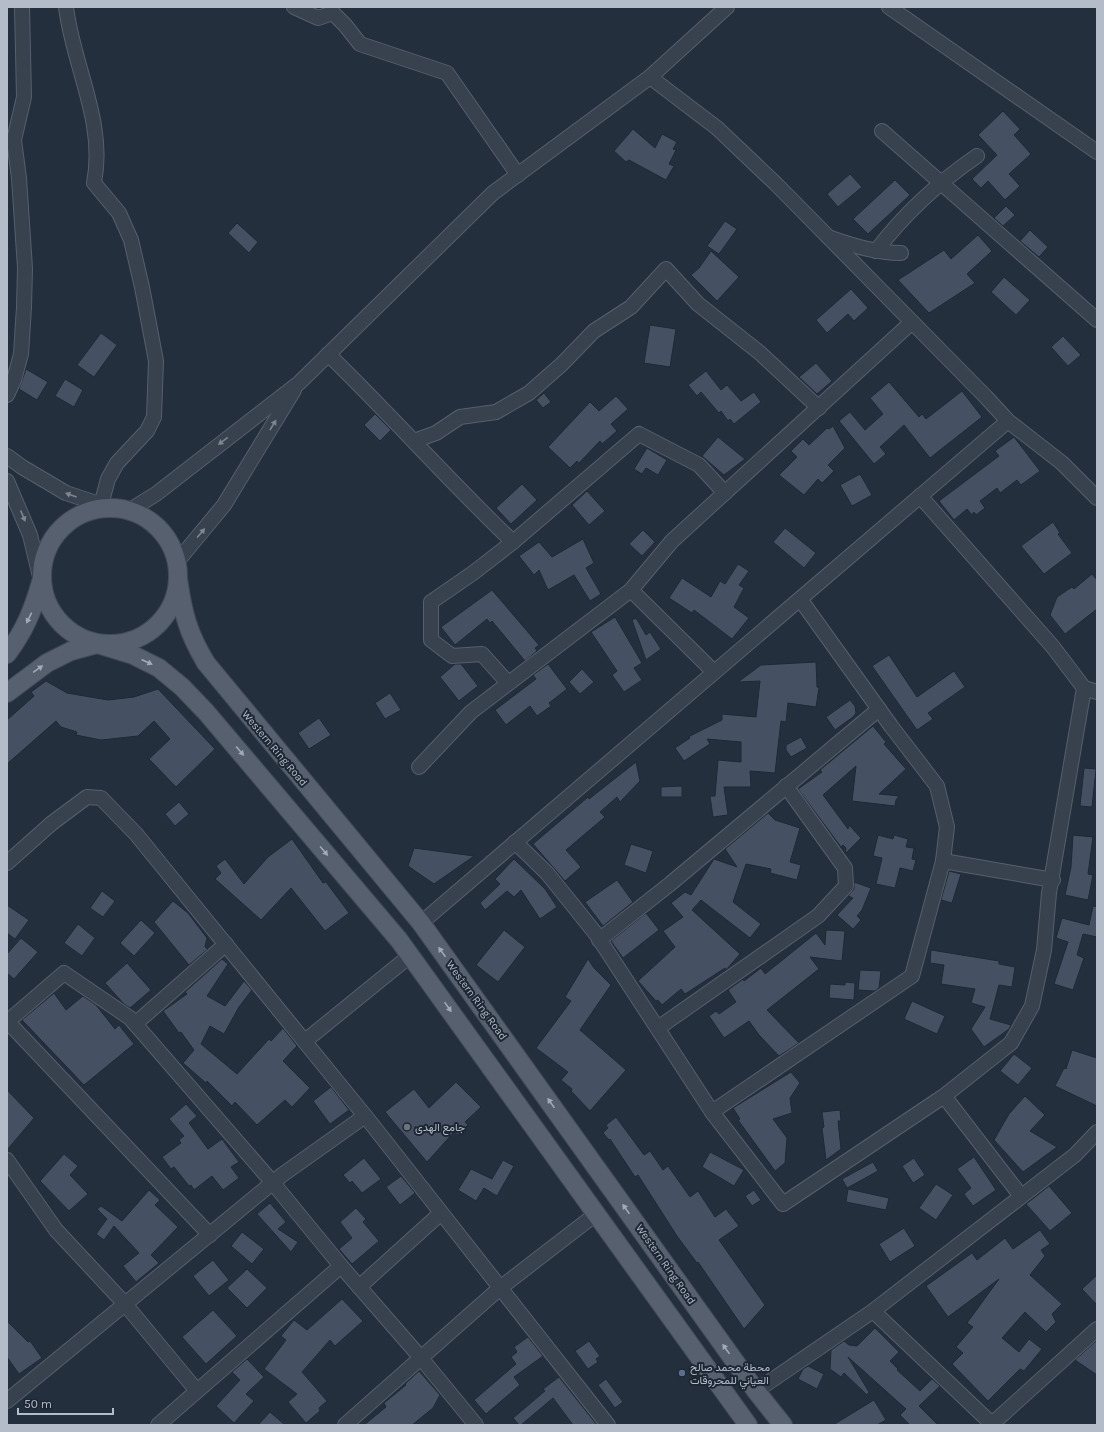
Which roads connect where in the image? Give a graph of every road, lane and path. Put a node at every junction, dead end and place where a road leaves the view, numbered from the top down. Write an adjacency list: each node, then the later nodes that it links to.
1 (22, 7): 19 (street)
2 (66, 7): 28 (street)
3 (294, 7): 10 (street)
4 (727, 7): 6 (street)
5 (889, 7): 8 (street)
6 (650, 77): 10 (street); 12 (street)
7 (882, 131): 11 (street)
8 (1097, 152)
9 (977, 156): 11 (street)
10 (518, 175): 17 (street)
11 (940, 184): 13 (street); 15 (street)
12 (827, 236): 13 (street); 16 (street)
13 (876, 251): 14 (street)
14 (901, 253)
15 (1097, 320)
16 (912, 322): 20 (street); 21 (street)
17 (328, 354): 18 (street); 22 (street)
18 (299, 383): 29 (street, one-way to 29); 31 (street, one-way to 18)
19 (7, 395)
20 (819, 408): 22 (street); 25 (street)
21 (1008, 421): 26 (street); 27 (street)
22 (414, 441): 30 (street)
23 (7, 456): 28 (street, one-way to 23)
24 (7, 481): 32 (street, one-way to 32)
25 (725, 493): 30 (street); 33 (street)
26 (920, 496): 34 (street); 39 (street)
27 (1097, 498)
28 (105, 506): 29 (main road); 32 (main road)
29 (130, 510): 31 (main road)
30 (512, 542): 38 (street)
31 (177, 571): 35 (main road); 48 (main road, Western Ring Road)
32 (41, 581): 35 (main road); 36 (main road, one-way to 36)
33 (631, 590): 37 (street); 38 (street)
34 (800, 599): 37 (street); 41 (street)
35 (97, 644): 40 (main road, one-way to 35); 51 (main road, one-way to 51)
36 (7, 654)
37 (714, 672): 44 (street)
38 (508, 683): 42 (street)
39 (1091, 690): 47 (street)
40 (7, 693)
41 (879, 709): 43 (street); 45 (street)
42 (419, 767)
43 (786, 786): 49 (street); 54 (street)
44 (515, 842): 48 (street); 49 (street)
45 (943, 861): 47 (street); 59 (street)
46 (7, 863): 50 (street)
47 (1053, 880): 58 (street)
48 (421, 923): 56 (main road, Western Ring Road, one-way to 48)
49 (599, 940): 54 (street)
50 (226, 944): 53 (street); 55 (street)
51 (411, 956): 55 (street); 57 (main road, one-way to 57)
52 (7, 1021): 53 (street); 67 (street)
53 (136, 1024): 63 (street)
54 (658, 1028): 59 (street)
55 (305, 1041): 60 (street)
56 (528, 1071): 57 (main road); 76 (main road, Western Ring Road, one-way to 56)
57 (505, 1088): 66 (main road)
58 (944, 1096): 59 (street); 64 (street)
59 (712, 1112)
60 (365, 1116): 63 (street); 65 (street)
61 (1097, 1132): 64 (street)
62 (7, 1160): 71 (street)
63 (273, 1183): 67 (street); 68 (street)
64 (1021, 1196): 72 (street)
65 (441, 1213): 69 (street); 70 (street)
66 (596, 1214): 70 (street); 82 (main road)
67 (210, 1235): 71 (street)
68 (341, 1266): 69 (street); 75 (street)
69 (359, 1287): 74 (street)
70 (500, 1288): 74 (street); 81 (street)
71 (125, 1304): 75 (street); 77 (street)
72 (873, 1311): 76 (street); 84 (street)
73 (1097, 1329): 84 (street)
74 (421, 1358): 79 (street); 80 (street)
75 (197, 1391): 78 (street)
76 (756, 1391): 83 (main road, Western Ring Road)
77 (7, 1401)
78 (158, 1425)
79 (345, 1425)
80 (476, 1425)
81 (608, 1425)
82 (748, 1425)
83 (783, 1425)
84 (992, 1425)

